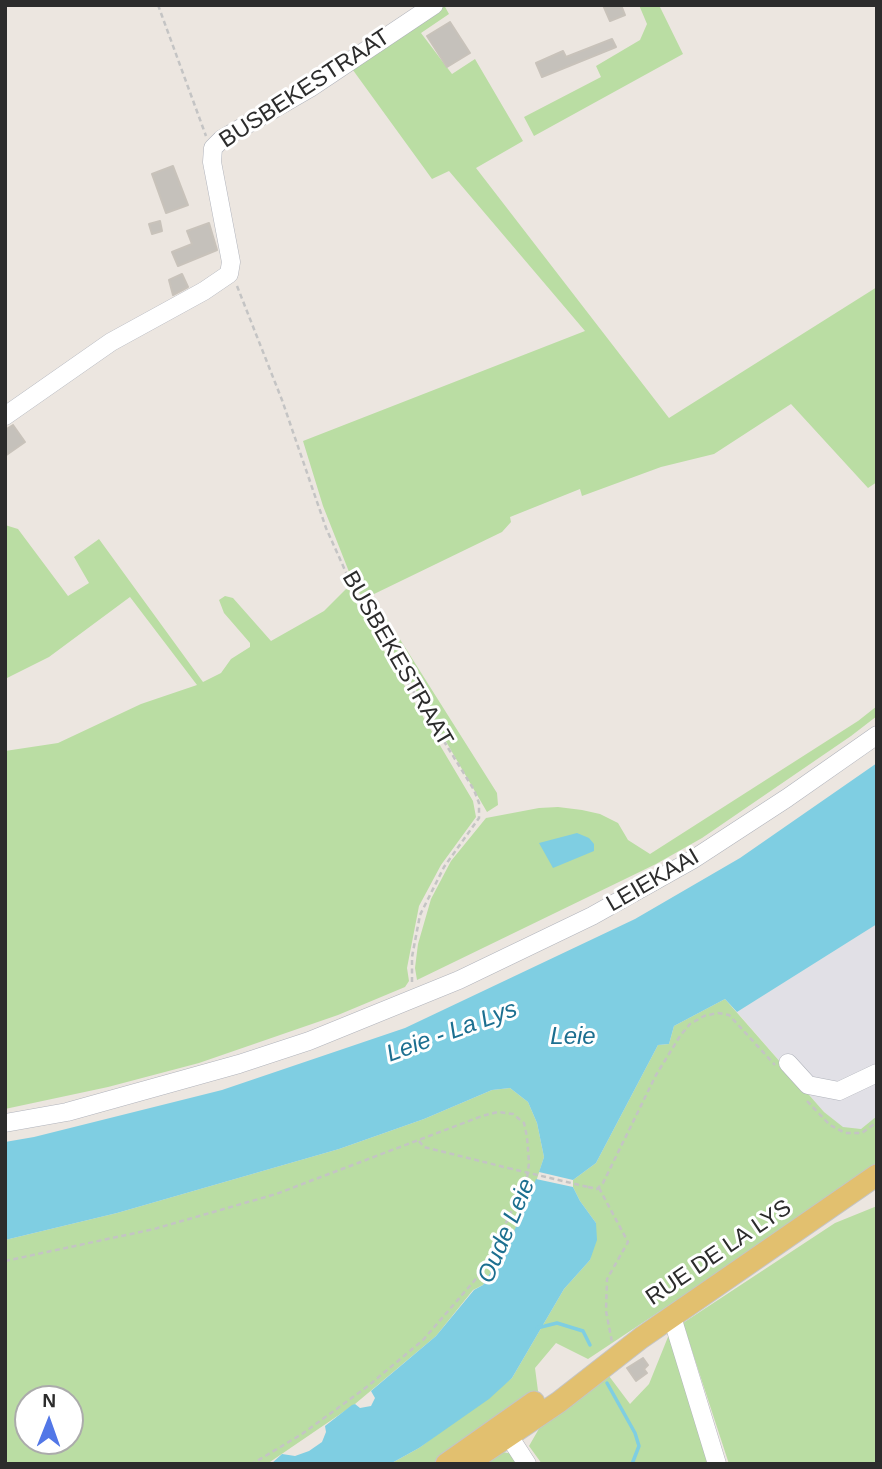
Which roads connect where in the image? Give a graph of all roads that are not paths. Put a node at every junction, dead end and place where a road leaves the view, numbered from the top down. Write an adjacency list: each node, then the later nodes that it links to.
1 (434, 5): 2 (street, BUSBEKESTRAAT)
2 (5, 416)
3 (877, 735): 6 (street, LEIEKAAI)
4 (783, 1066): 5 (street)
5 (877, 1073)
6 (5, 1124)
7 (877, 1175): 9 (main road, RUE DE LA LYS)
8 (877, 1186): 9 (main road, RUE DE LA LYS)
9 (827, 1210): 10 (main road, RUE DE LA LYS)
10 (672, 1317): 11 (main road, RUE DE LA LYS); 16 (street)
11 (641, 1338): 12 (main road, RUE DE LA LYS); 12 (main road, RUE DE LA LYS)
12 (505, 1430): 13 (main road); 14 (main road); 15 (street)
13 (446, 1464)
14 (467, 1464)
15 (527, 1464)
16 (717, 1464)

